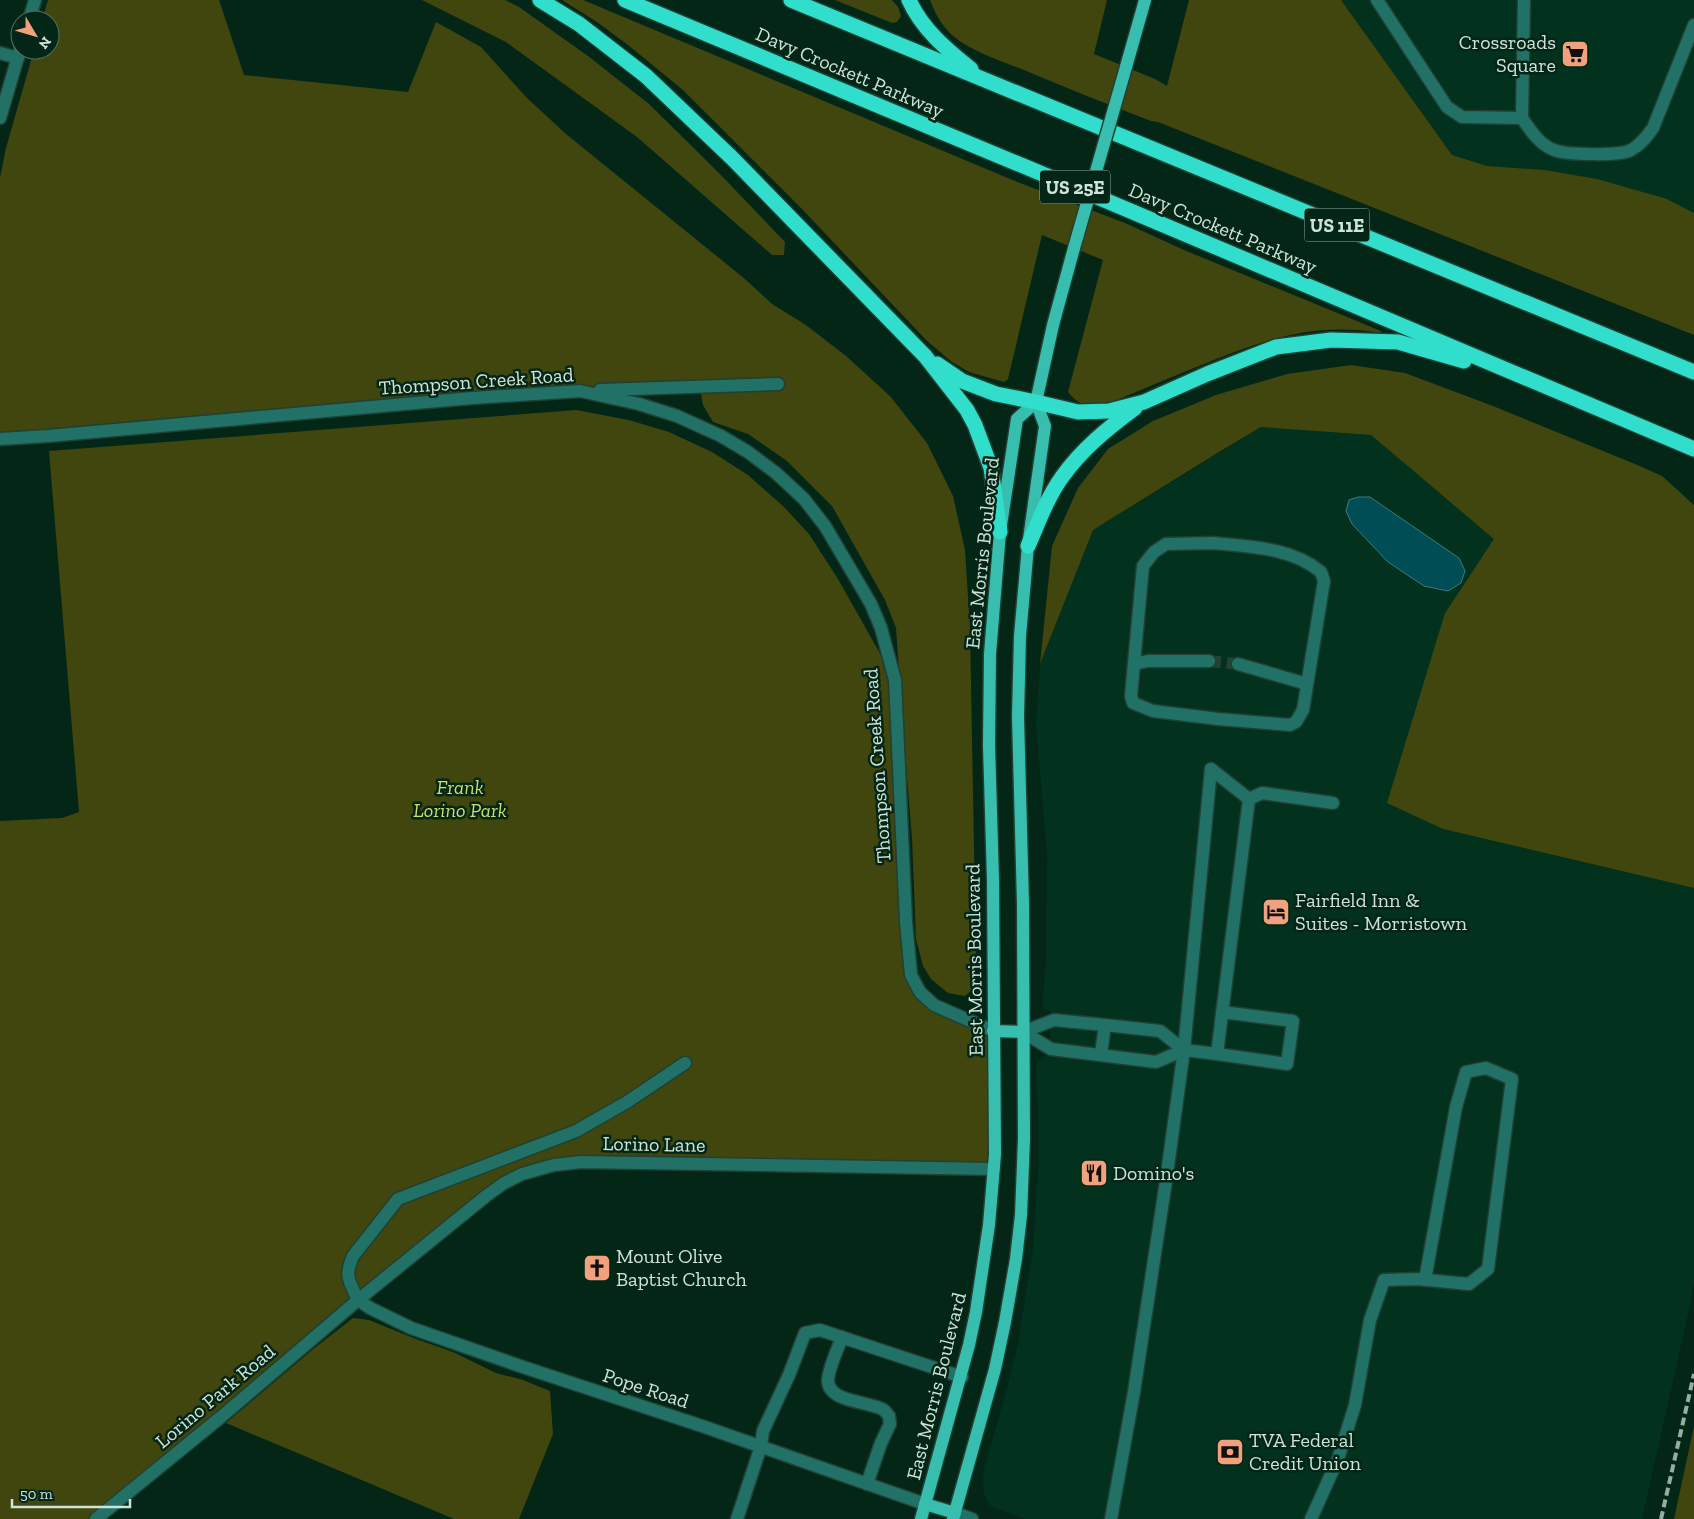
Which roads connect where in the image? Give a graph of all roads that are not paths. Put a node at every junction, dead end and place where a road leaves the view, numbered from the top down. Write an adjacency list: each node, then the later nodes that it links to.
1 (540, 0): 13 (highway)
2 (625, 0): 15 (highway, Davy Crockett Parkway / US 25E)
3 (792, 0): 10 (highway)
4 (909, 0): 10 (highway)
5 (1145, 0): 18 (main road, bridge)
6 (1378, 0): 12 (street)
7 (1524, 0): 12 (street)
8 (1694, 26): 12 (street)
9 (17, 60): 11 (street)
10 (986, 80): 14 (highway, US 11E)
11 (0, 118)
12 (1522, 118)
13 (925, 356): 18 (highway); 22 (highway)
14 (1691, 371)
15 (1523, 377): 19 (highway); 21 (highway, Davy Crockett Parkway)
16 (778, 384): 17 (street)
17 (580, 391): 20 (street, Thompson Creek Road); 32 (street, Thompson Creek Road)
18 (1036, 402): 19 (highway); 22 (main road, East Morris Boulevard); 23 (main road)
19 (1144, 402): 23 (highway)
20 (0, 439)
21 (1694, 449)
22 (1000, 532): 32 (main road, East Morris Boulevard)
23 (1028, 546): 33 (main road)
24 (1209, 661): 25 (street)
25 (1134, 664): 27 (street); 27 (street)
26 (1238, 664): 27 (street)
27 (1307, 684)
28 (1249, 799): 29 (street); 30 (street); 34 (street)
29 (1333, 803)
30 (1222, 1012): 36 (street); 36 (street)
31 (1105, 1025): 33 (street); 34 (street); 35 (street)
32 (993, 1032): 33 (main road); 38 (main road, East Morris Boulevard)
33 (1023, 1032): 35 (street); 46 (main road)
34 (1184, 1050): 35 (street); 36 (street); 51 (street)
35 (1100, 1054)
36 (1217, 1054)
37 (684, 1063): 40 (street)
38 (994, 1169): 40 (street, Lorino Lane); 42 (main road, East Morris Boulevard)
39 (1425, 1280): 39 (street); 52 (street)
40 (358, 1300): 43 (street, Pope Road); 47 (street, Lorino Park Road)
41 (842, 1337): 42 (street); 43 (street); 44 (street)
42 (962, 1377): 45 (main road, East Morris Boulevard)
43 (761, 1446): 44 (street, Pope Road); 48 (street)
44 (867, 1484): 45 (street, Pope Road)
45 (925, 1504): 46 (main road); 49 (main road, East Morris Boulevard)
46 (954, 1516): 50 (street)
47 (96, 1519)
48 (737, 1519)
49 (921, 1519)
50 (972, 1519)
51 (1111, 1519)
52 (1311, 1519)

